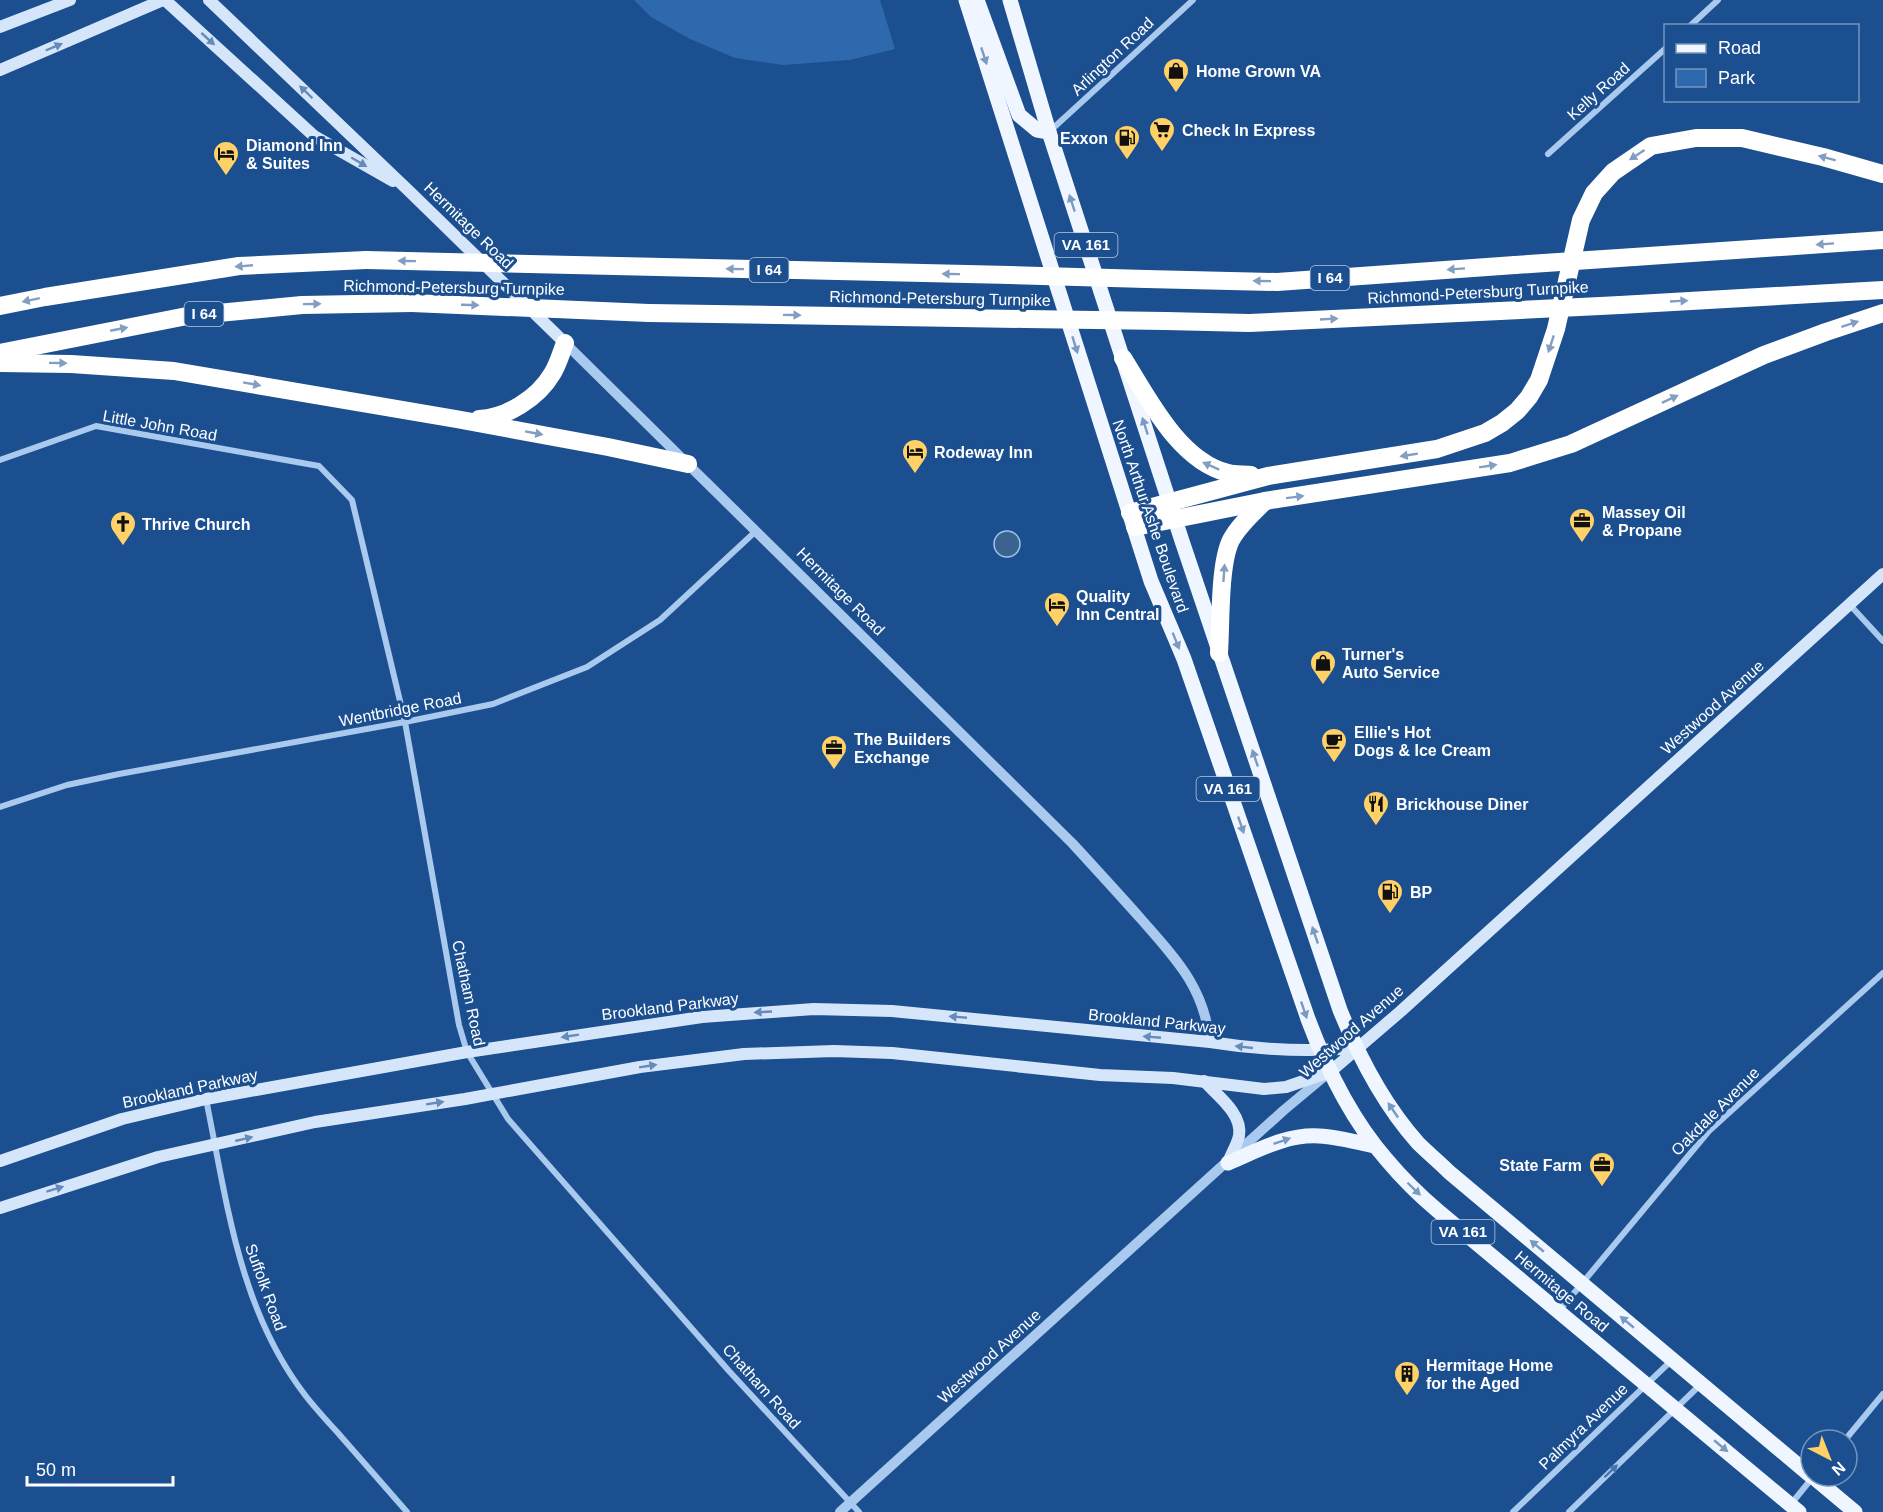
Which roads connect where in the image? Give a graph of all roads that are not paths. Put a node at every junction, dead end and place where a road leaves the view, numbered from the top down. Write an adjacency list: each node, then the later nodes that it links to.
1 (70, 0): 10 (main road)
2 (164, 0): 12 (main road, one-way to 2); 16 (main road, Hermitage Road, one-way to 16)
3 (209, 0): 16 (main road, Hermitage Road, one-way to 3)
4 (966, 0): 32 (main road, North Arthur Ashe Boulevard / VA 161, one-way to 32)
5 (977, 0): 13 (main road)
6 (1010, 0): 13 (main road, North Arthur Ashe Boulevard / VA 161)
7 (1193, 0): 13 (street, Arlington Road)
8 (1718, 0): 9 (street)
9 (1692, 24)
10 (0, 27)
11 (1664, 49): 14 (street, Kelly Road)
12 (0, 70)
13 (1049, 132): 23 (main road, North Arthur Ashe Boulevard / VA 161, one-way to 13)
14 (1548, 154)
15 (1883, 174): 29 (highway, one-way to 29)
16 (409, 191): 21 (main road, Hermitage Road)
17 (1883, 240): 19 (highway, Richmond-Petersburg Turnpike / I 64, one-way to 19, bridge)
18 (1883, 290): 22 (highway, Richmond-Petersburg Turnpike / I 64, one-way to 18, bridge)
19 (0, 306)
20 (1883, 313): 30 (highway, one-way to 20)
21 (565, 344): 25 (highway); 27 (street, Hermitage Road)
22 (0, 353)
23 (1123, 358): 29 (highway, one-way to 23); 31 (main road, North Arthur Ashe Boulevard / VA 161, one-way to 23)
24 (0, 363): 25 (highway, one-way to 25)
25 (456, 419): 27 (highway, one-way to 27)
26 (0, 460): 28 (street, Little John Road)
27 (688, 464): 33 (street, Hermitage Road)
28 (319, 466): 38 (street, Chatham Road)
29 (1268, 476): 31 (highway)
30 (1265, 501): 31 (highway); 37 (highway, one-way to 30)
31 (1173, 510): 32 (highway); 37 (main road, North Arthur Ashe Boulevard / VA 161)
32 (1132, 520): 43 (main road, North Arthur Ashe Boulevard / VA 161, one-way to 43)
33 (756, 531): 38 (street, Wentbridge Road); 41 (street, Hermitage Road)
34 (1883, 574): 35 (main road, Westwood Avenue)
35 (1850, 604): 36 (street); 42 (main road, Westwood Avenue)
36 (1883, 641)
37 (1219, 653): 42 (main road, North Arthur Ashe Boulevard / VA 161, one-way to 37)
38 (405, 722): 39 (street, Wentbridge Road); 44 (street, Chatham Road)
39 (0, 807)
40 (1883, 973): 54 (street, Oakdale Avenue)
41 (1210, 1042): 43 (main road, Brookland Parkway, one-way to 41); 44 (main road, Brookland Parkway, one-way to 44)
42 (1357, 1048): 43 (main road, Brookland Parkway); 45 (main road, Westwood Avenue); 54 (main road, Hermitage Road / VA 161, one-way to 42)
43 (1320, 1051): 45 (main road, North Arthur Ashe Boulevard / VA 161)
44 (467, 1052): 47 (street, Chatham Road); 48 (main road, Brookland Parkway)
45 (1329, 1072): 46 (main road); 50 (main road, Hermitage Road / VA 161); 52 (street, Westwood Avenue)
46 (1204, 1081): 47 (main road, one-way to 46); 52 (main road)
47 (490, 1093): 49 (main road, one-way to 47); 65 (street, Chatham Road)
48 (206, 1098): 49 (street, Suffolk Road); 51 (main road, Brookland Parkway)
49 (215, 1145): 53 (main road, one-way to 49); 67 (street, Suffolk Road)
50 (1375, 1146): 52 (main road, one-way to 50); 55 (main road, Hermitage Road / VA 161, one-way to 55)
51 (0, 1161)
52 (1228, 1163): 65 (street, Westwood Avenue)
53 (0, 1208)
54 (1582, 1284): 55 (street, Oakdale Avenue); 56 (main road, Hermitage Road / VA 161, one-way to 54)
55 (1559, 1311): 57 (main road, Hermitage Road / VA 161)
56 (1672, 1359): 57 (street, Palmyra Avenue); 58 (main road, Hermitage Road / VA 161)
57 (1646, 1384): 60 (main road, Hermitage Road / VA 161); 70 (street, Palmyra Avenue)
58 (1701, 1384): 60 (street); 62 (main road, Hermitage Road / VA 161)
59 (1883, 1394): 61 (street)
60 (1676, 1409): 66 (main road, Hermitage Road / VA 161, one-way to 66); 71 (street, one-way to 60)
61 (1855, 1428)
62 (1799, 1465)
63 (1806, 1488): 66 (street)
64 (1826, 1488): 72 (main road, Hermitage Road / VA 161)
65 (850, 1503): 68 (street, Westwood Avenue); 69 (street, Chatham Road)
66 (1795, 1508)
67 (407, 1512)
68 (840, 1512)
69 (859, 1512)
70 (1513, 1512)
71 (1569, 1512)
72 (1855, 1512)

